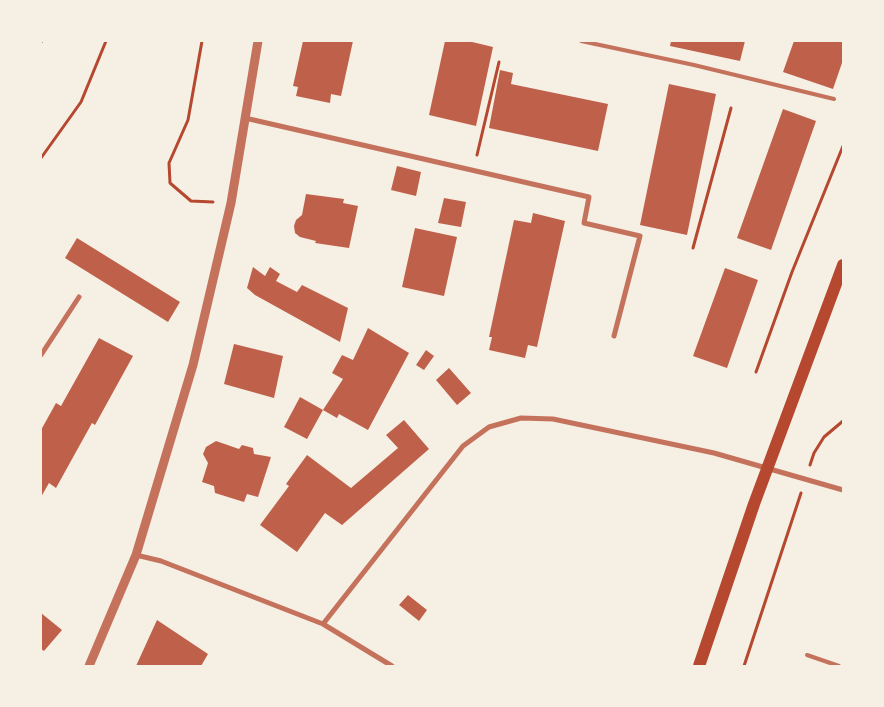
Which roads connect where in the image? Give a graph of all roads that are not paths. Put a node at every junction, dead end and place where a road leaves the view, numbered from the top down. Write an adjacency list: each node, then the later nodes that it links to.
1 (258, 41): 4 (street)
2 (581, 41): 3 (lane)
3 (834, 99)
4 (245, 118): 7 (street); 10 (street)
5 (843, 265): 15 (main road)
6 (78, 297): 8 (street)
7 (614, 336)
8 (41, 355)
9 (843, 490): 11 (street)
10 (136, 555): 11 (street); 13 (street)
11 (323, 624): 14 (street)
12 (807, 655): 16 (lane)
13 (89, 666)
14 (392, 666)
15 (699, 666)
16 (839, 666)

